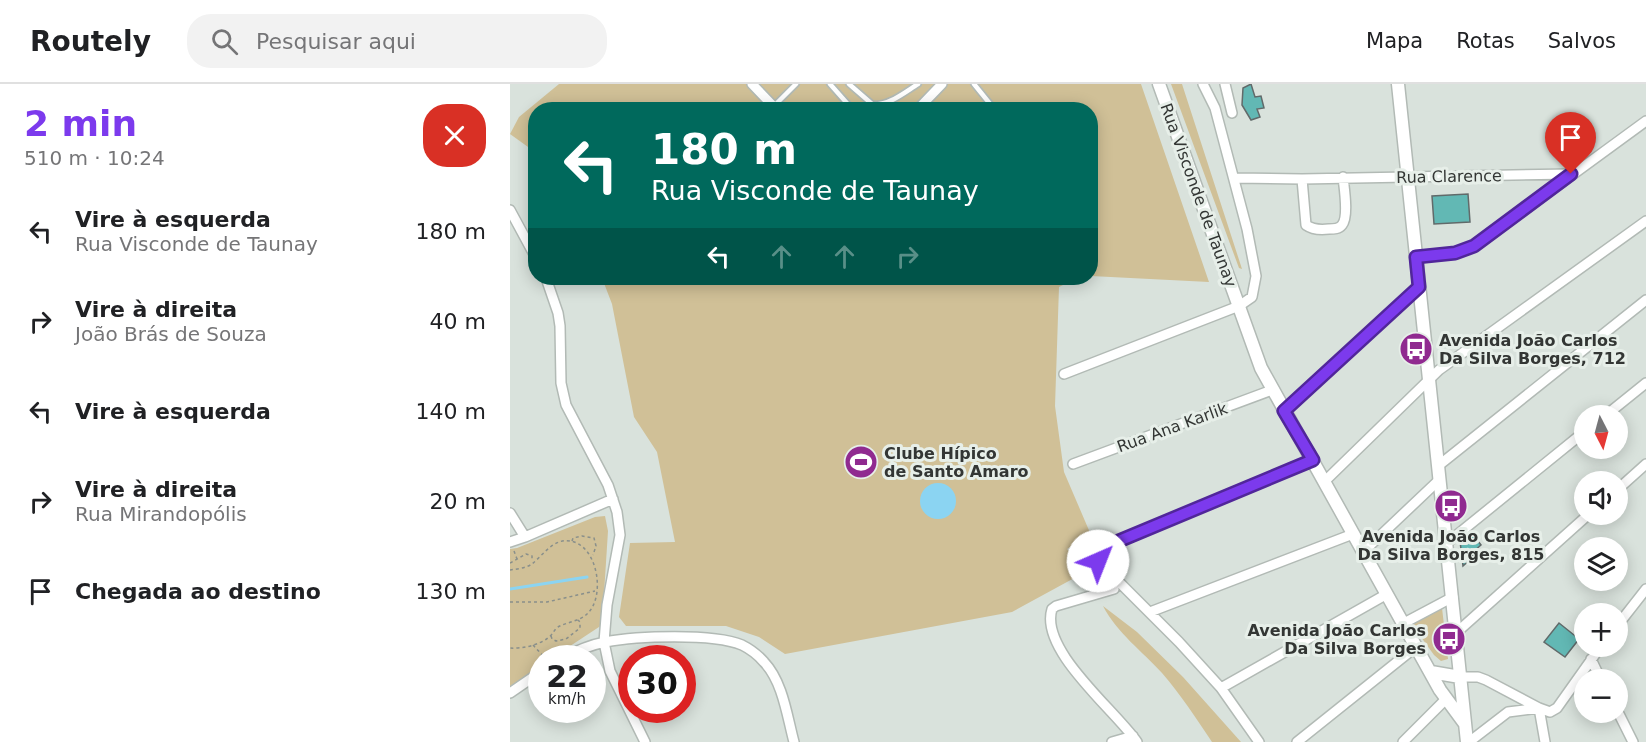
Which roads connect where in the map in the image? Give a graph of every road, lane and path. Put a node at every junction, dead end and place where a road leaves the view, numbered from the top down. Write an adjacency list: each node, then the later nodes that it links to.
1 (752, 84): 12 (street)
2 (796, 84): 13 (lane)
3 (831, 84): 14 (lane)
4 (849, 84): 15 (lane)
5 (918, 84): 16 (lane)
6 (942, 84): 17 (street)
7 (974, 84): 18 (lane)
8 (1159, 84): 33 (street, Rua Visconde de Taunay)
9 (1203, 84): 24 (street, Rua Visconde de Taunay)
10 (1225, 84): 19 (street)
11 (1398, 84): 22 (street)
12 (768, 102)
13 (780, 102)
14 (846, 102)
15 (872, 102)
16 (886, 102)
17 (925, 102)
18 (989, 102)
19 (1232, 113)
20 (1646, 121): 21 (street)
21 (1571, 174): 22 (street, Rua Clarence); 29 (street)
22 (1407, 176): 23 (street, Rua Clarence); 29 (street)
23 (1343, 177): 25 (street, Rua Clarence); 25 (street)
24 (1234, 178): 25 (street, Rua Clarence); 33 (street, Rua Visconde de Taunay)
25 (1302, 179)
26 (510, 210): 28 (street)
27 (1646, 221): 35 (street)
28 (528, 243)
29 (1416, 257): 31 (street)
30 (548, 285): 48 (street)
31 (1419, 287): 35 (street); 39 (street)
32 (1646, 300): 44 (street)
33 (1239, 306): 34 (street); 37 (street, Rua Visconde de Taunay)
34 (1064, 374)
35 (1429, 379): 44 (street); 47 (street)
36 (1646, 382): 38 (street)
37 (1272, 390): 39 (street, Rua Visconde de Taunay); 42 (street, Rua Ana Karlik)
38 (1618, 405)
39 (1284, 411): 41 (street, Rua Visconde de Taunay)
40 (1574, 440): 55 (street)
41 (1313, 460): 47 (street, Rua Visconde de Taunay); 67 (street)
42 (1072, 464)
43 (1646, 464): 46 (street)
44 (1438, 466): 45 (street)
45 (1439, 480): 55 (street); 56 (street)
46 (1628, 480)
47 (1325, 481): 51 (street, Rua Visconde de Taunay)
48 (613, 499): 52 (street); 73 (street)
49 (510, 513): 52 (street)
50 (1577, 525): 71 (street)
51 (1353, 534): 56 (street, Rua Visconde de Taunay); 67 (street)
52 (525, 537): 53 (street)
53 (510, 542)
54 (573, 542): 57 (path); 57 (path); 59 (path)
55 (1446, 543): 65 (street)
56 (1363, 552): 63 (street, Rua Visconde de Taunay)
57 (591, 555): 62 (path)
58 (510, 563): 59 (path)
59 (530, 565): 60 (path)
60 (510, 570)
61 (1114, 589): 91 (street)
62 (596, 591): 66 (path); 69 (path)
63 (1387, 594): 70 (street, Rua Visconde de Taunay); 83 (street)
64 (1644, 596): 68 (street)
65 (1453, 597): 70 (street); 71 (street)
66 (510, 602)
67 (1150, 612): 83 (street)
68 (1628, 614)
69 (575, 620): 72 (path); 72 (path)
70 (1404, 623): 76 (street, Rua Visconde de Taunay)
71 (1456, 633): 81 (street)
72 (551, 635): 74 (path)
73 (604, 642): 75 (street); 92 (street); 93 (street)
74 (533, 644): 77 (path)
75 (594, 645)
76 (1417, 646): 80 (street, Rua Visconde de Taunay); 96 (street)
77 (510, 648)
78 (1592, 659): 79 (street); 87 (street)
79 (1596, 669)
80 (1431, 672): 81 (street); 86 (street, Rua Visconde de Taunay)
81 (1460, 677): 85 (street); 90 (street)
82 (528, 681): 84 (street)
83 (1221, 688): 95 (street)
84 (510, 693)
85 (1513, 693): 87 (street); 88 (street)
86 (1446, 699): 90 (street, Rua Visconde de Taunay); 97 (street)
87 (1539, 708): 88 (street); 99 (street)
88 (1508, 712): 98 (street)
89 (1624, 723): 100 (street)
90 (1465, 724): 98 (street)
91 (1135, 739): 94 (street)
92 (645, 742)
93 (794, 742)
94 (1112, 742)
95 (1259, 742)
96 (1297, 742)
97 (1403, 742)
98 (1468, 742)
99 (1545, 742)
100 (1633, 742)

